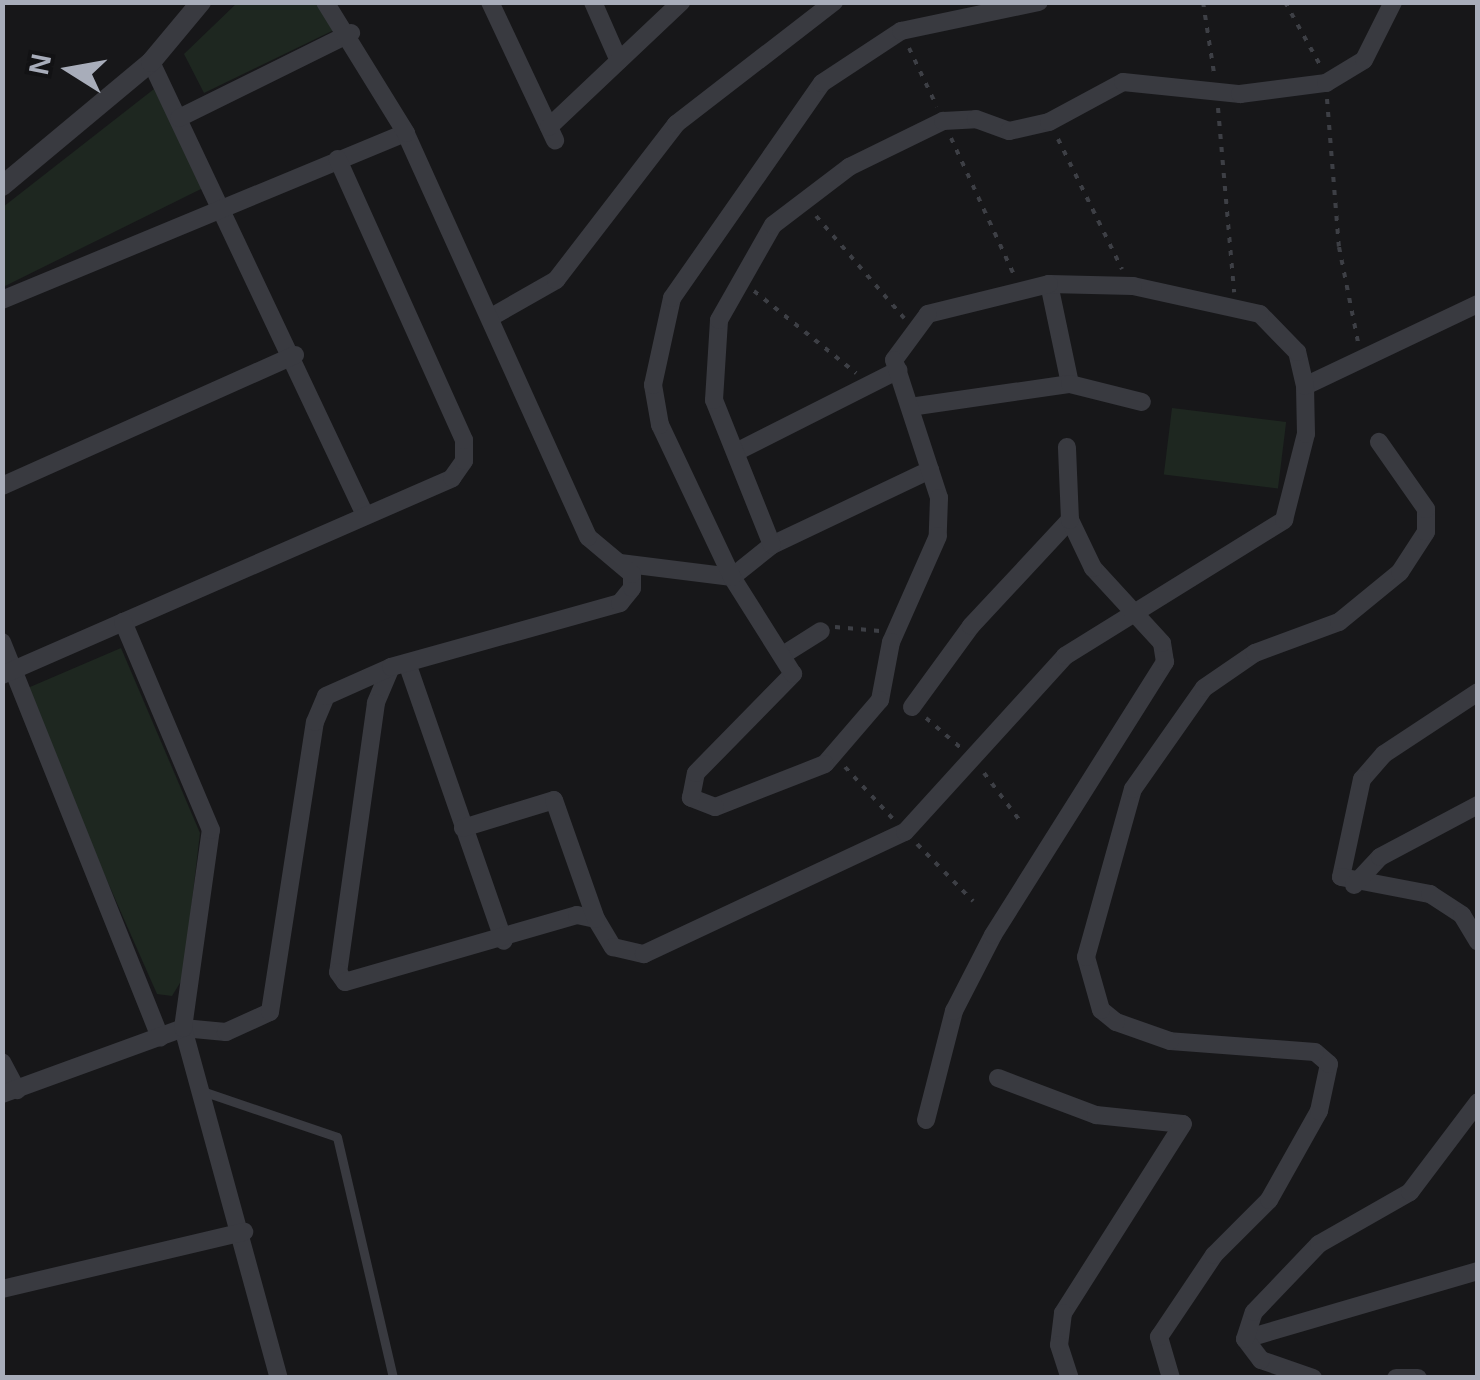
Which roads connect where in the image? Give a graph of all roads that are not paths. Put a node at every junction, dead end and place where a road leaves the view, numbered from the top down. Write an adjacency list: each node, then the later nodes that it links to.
1 (201, 2): 11 (street)
2 (325, 2): 9 (street)
3 (490, 2): 10 (street)
4 (593, 2): 10 (street)
5 (681, 2): 10 (street)
6 (834, 2): 20 (street)
7 (1038, 2): 36 (street)
8 (1394, 2): 29 (street)
9 (351, 33): 12 (street); 13 (street)
10 (619, 61)
11 (151, 62): 12 (street); 15 (street)
12 (179, 118): 16 (street)
13 (406, 132): 14 (street); 20 (street)
14 (338, 159): 16 (street); 32 (street)
15 (2, 186)
16 (221, 204): 18 (street); 21 (street)
17 (1048, 284): 22 (street); 23 (street); 24 (street)
18 (2, 300)
19 (1478, 304): 24 (street)
20 (493, 316): 35 (street)
21 (295, 355): 31 (street); 32 (street)
22 (898, 370): 26 (street); 29 (street)
23 (1070, 384): 25 (street); 26 (street)
24 (1305, 386): 37 (street)
25 (1142, 402)
26 (910, 407): 30 (street)
27 (1379, 442): 67 (street)
28 (1067, 447): 33 (street)
29 (736, 452): 34 (street)
30 (930, 470): 34 (street); 41 (street)
31 (2, 486)
32 (365, 515): 38 (street)
33 (1070, 520): 37 (street); 45 (street)
34 (772, 545): 36 (street)
35 (620, 563): 36 (street); 42 (street)
36 (732, 577): 41 (street)
37 (1132, 614): 49 (street); 59 (street)
38 (123, 622): 43 (street); 52 (street)
39 (820, 631): 41 (street)
40 (2, 642): 43 (street)
41 (786, 653)
42 (399, 665): 47 (street); 50 (street); 52 (street)
43 (8, 672): 53 (street)
44 (1478, 692): 48 (street)
45 (912, 707)
46 (1478, 805): 48 (street)
47 (464, 828): 49 (street); 50 (street)
48 (1354, 885): 51 (street)
49 (596, 918): 50 (street)
50 (504, 942)
51 (1478, 942)
52 (183, 1028): 53 (street); 57 (street)
53 (160, 1038): 56 (street)
54 (2, 1062): 56 (street)
55 (998, 1078): 66 (street)
56 (10, 1092)
57 (205, 1092): 60 (street); 65 (lane)
58 (1478, 1102): 63 (street)
59 (926, 1120)
60 (244, 1232): 62 (street); 64 (street)
61 (1478, 1271): 63 (street)
62 (2, 1288)
63 (1245, 1339): 68 (street)
64 (278, 1378)
65 (393, 1378)
66 (1070, 1378)
67 (1171, 1378)
68 (1312, 1378)
69 (1396, 1378): 70 (street)
70 (1418, 1378)

